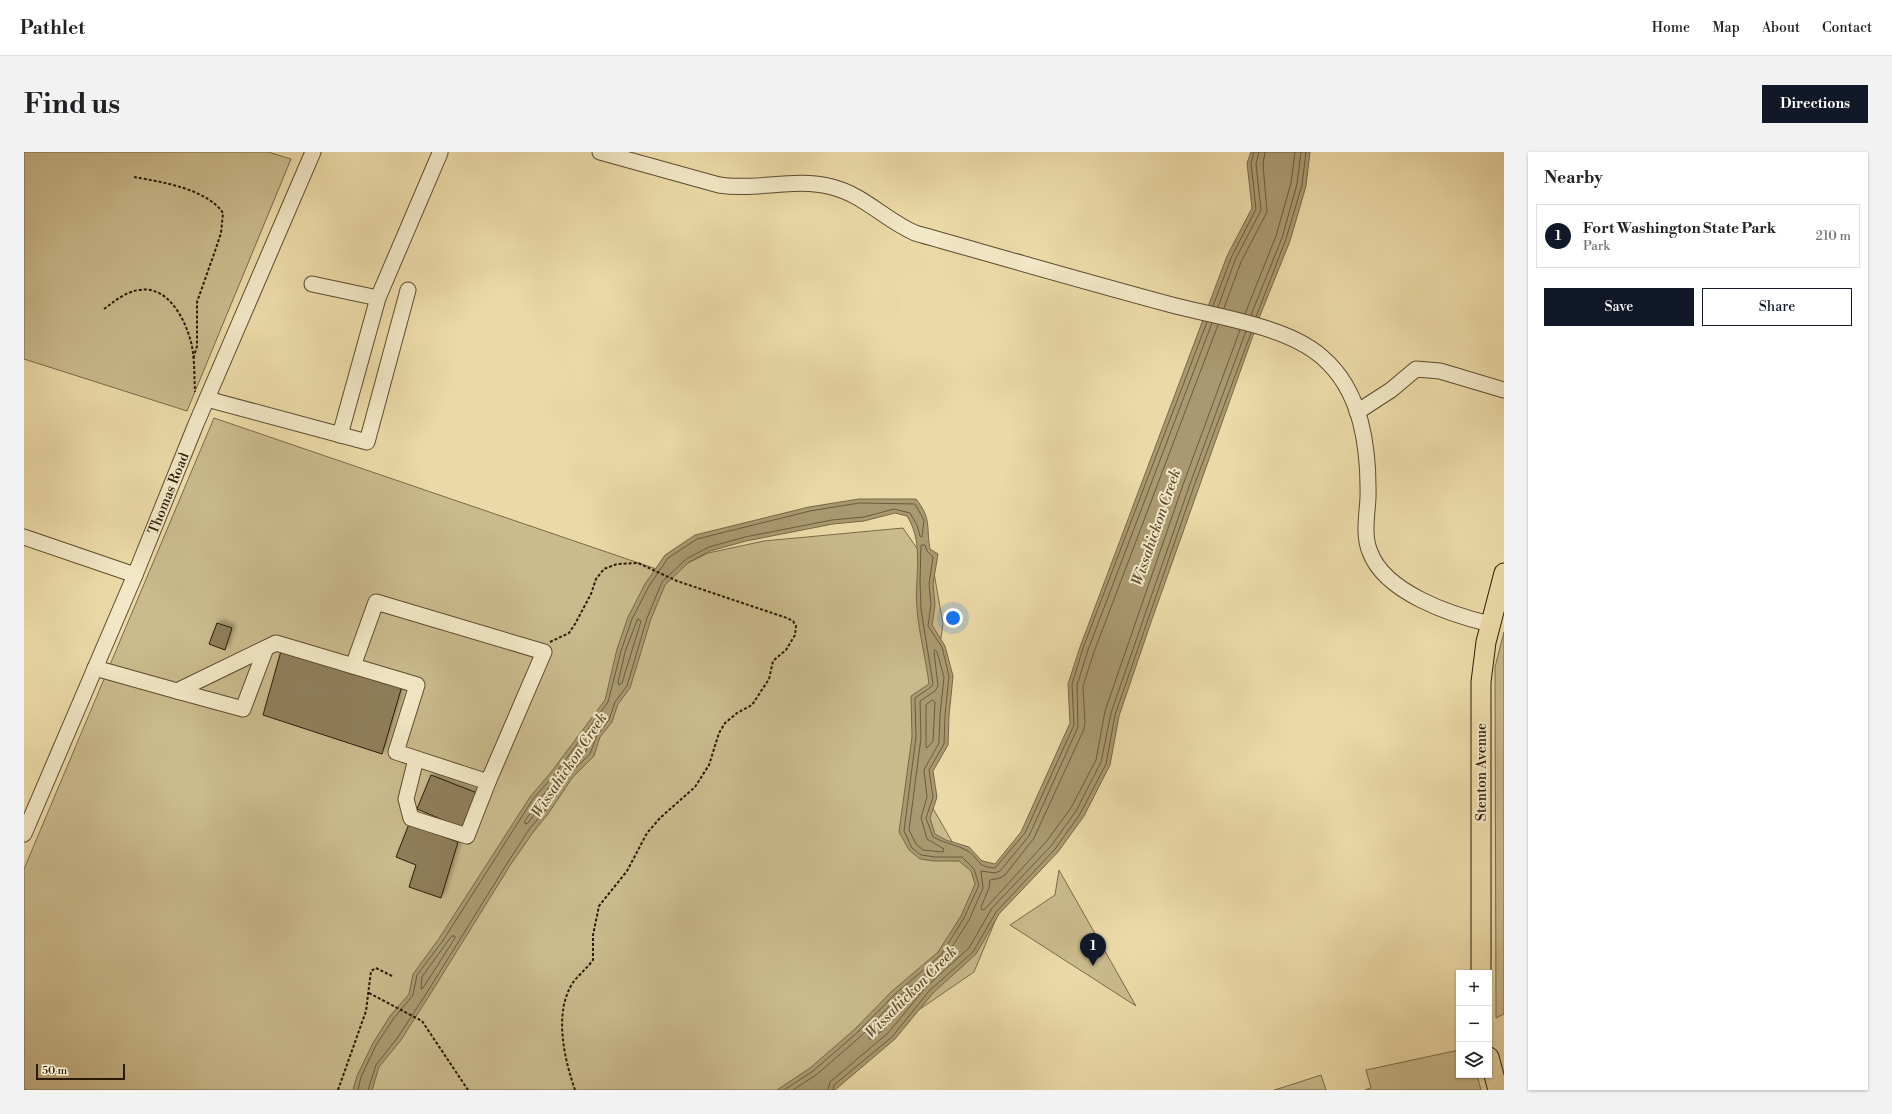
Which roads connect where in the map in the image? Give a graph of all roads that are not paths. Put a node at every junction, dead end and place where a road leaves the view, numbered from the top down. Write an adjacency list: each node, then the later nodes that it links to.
1 (313, 152): 8 (street, Thomas Road)
2 (441, 152): 6 (street)
3 (600, 152): 9 (street)
4 (312, 284): 6 (street)
5 (408, 290): 10 (street)
6 (378, 298): 10 (street)
7 (1504, 390): 9 (street)
8 (207, 399): 10 (street); 13 (street, Thomas Road)
9 (1357, 412): 14 (street)
10 (340, 435)
11 (24, 537): 13 (street)
12 (1504, 573): 14 (main road, Stenton Avenue)
13 (135, 575): 17 (street, Thomas Road)
14 (1490, 624): 23 (main road, Stenton Avenue)
15 (266, 648): 16 (street); 18 (street); 18 (street)
16 (353, 666): 19 (street); 20 (street)
17 (95, 668): 18 (street); 21 (street, Thomas Road)
18 (177, 690)
19 (416, 759): 20 (street); 20 (street)
20 (488, 782)
21 (30, 805): 22 (street, Thomas Road)
22 (24, 834)
23 (1481, 970)
24 (1492, 1068): 25 (main road)
25 (1498, 1090)

